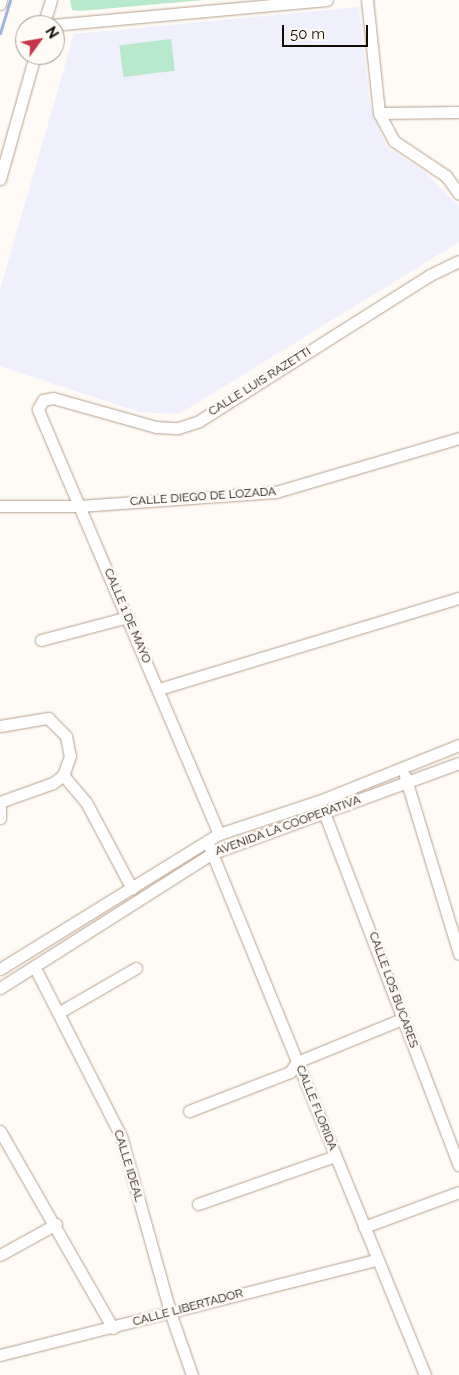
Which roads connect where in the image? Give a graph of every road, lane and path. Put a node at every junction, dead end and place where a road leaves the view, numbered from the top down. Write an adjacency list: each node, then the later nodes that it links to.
1 (1, 0): 5 (street)
2 (51, 0): 6 (street)
3 (327, 0): 7 (street)
4 (367, 0): 10 (street)
5 (0, 4)
6 (46, 15)
7 (65, 24)
8 (32, 65): 11 (street)
9 (459, 112): 10 (street)
10 (379, 113): 12 (street)
11 (0, 179)
12 (459, 194)
13 (459, 261): 14 (street, CALLE LUIS RAZETTI)
14 (43, 400): 17 (street, CALLE 1 DE MAYO)
15 (459, 438): 17 (street, CALLE DIEGO DE LOZADA)
16 (0, 506): 17 (street, CALLE DIEGO DE LOZADA)
17 (79, 506): 19 (street, CALLE 1 DE MAYO)
18 (459, 598): 21 (street)
19 (128, 617): 20 (street); 21 (street, CALLE 1 DE MAYO)
20 (41, 640)
21 (159, 688): 31 (street, CALLE 1 DE MAYO)
22 (0, 726): 26 (street)
23 (459, 744): 25 (street, AVENIDA LA COOPERATIVA)
24 (459, 763): 27 (street, AVENIDA LA COOPERATIVA)
25 (402, 764): 27 (street); 31 (street, AVENIDA LA COOPERATIVA)
26 (63, 774): 28 (street); 34 (street)
27 (406, 782): 29 (street, AVENIDA LA COOPERATIVA); 35 (street)
28 (0, 803): 30 (street)
29 (325, 815): 33 (street, AVENIDA LA COOPERATIVA); 41 (street, CALLE LOS BUCARES)
30 (0, 818)
31 (219, 834): 32 (street, AVENIDA LA COOPERATIVA)
32 (207, 841): 33 (street, CALLE FLORIDA); 34 (street, AVENIDA LA COOPERATIVA)
33 (213, 852): 36 (street, AVENIDA LA COOPERATIVA); 42 (street, CALLE FLORIDA)
34 (132, 889): 38 (street, AVENIDA LA COOPERATIVA)
35 (459, 954)
36 (35, 968): 39 (street, AVENIDA LA COOPERATIVA); 40 (street, CALLE IDEAL)
37 (136, 968): 40 (street)
38 (0, 969)
39 (0, 988)
40 (58, 1013): 53 (street, CALLE IDEAL)
41 (402, 1019): 42 (street); 46 (street, CALLE LOS BUCARES)
42 (298, 1062): 43 (street); 45 (street, CALLE FLORIDA)
43 (190, 1111)
44 (0, 1131): 49 (street)
45 (335, 1156): 48 (street); 50 (street, CALLE FLORIDA)
46 (459, 1165)
47 (459, 1192): 50 (street)
48 (198, 1204)
49 (56, 1224): 51 (street); 54 (street)
50 (364, 1227): 52 (street, CALLE FLORIDA)
51 (0, 1255)
52 (376, 1260): 53 (street, CALLE LIBERTADOR); 57 (street, CALLE FLORIDA)
53 (170, 1312): 54 (street, CALLE LIBERTADOR); 56 (street, CALLE IDEAL)
54 (113, 1328): 55 (street, CALLE LIBERTADOR)
55 (0, 1355)
56 (192, 1375)
57 (425, 1375)

